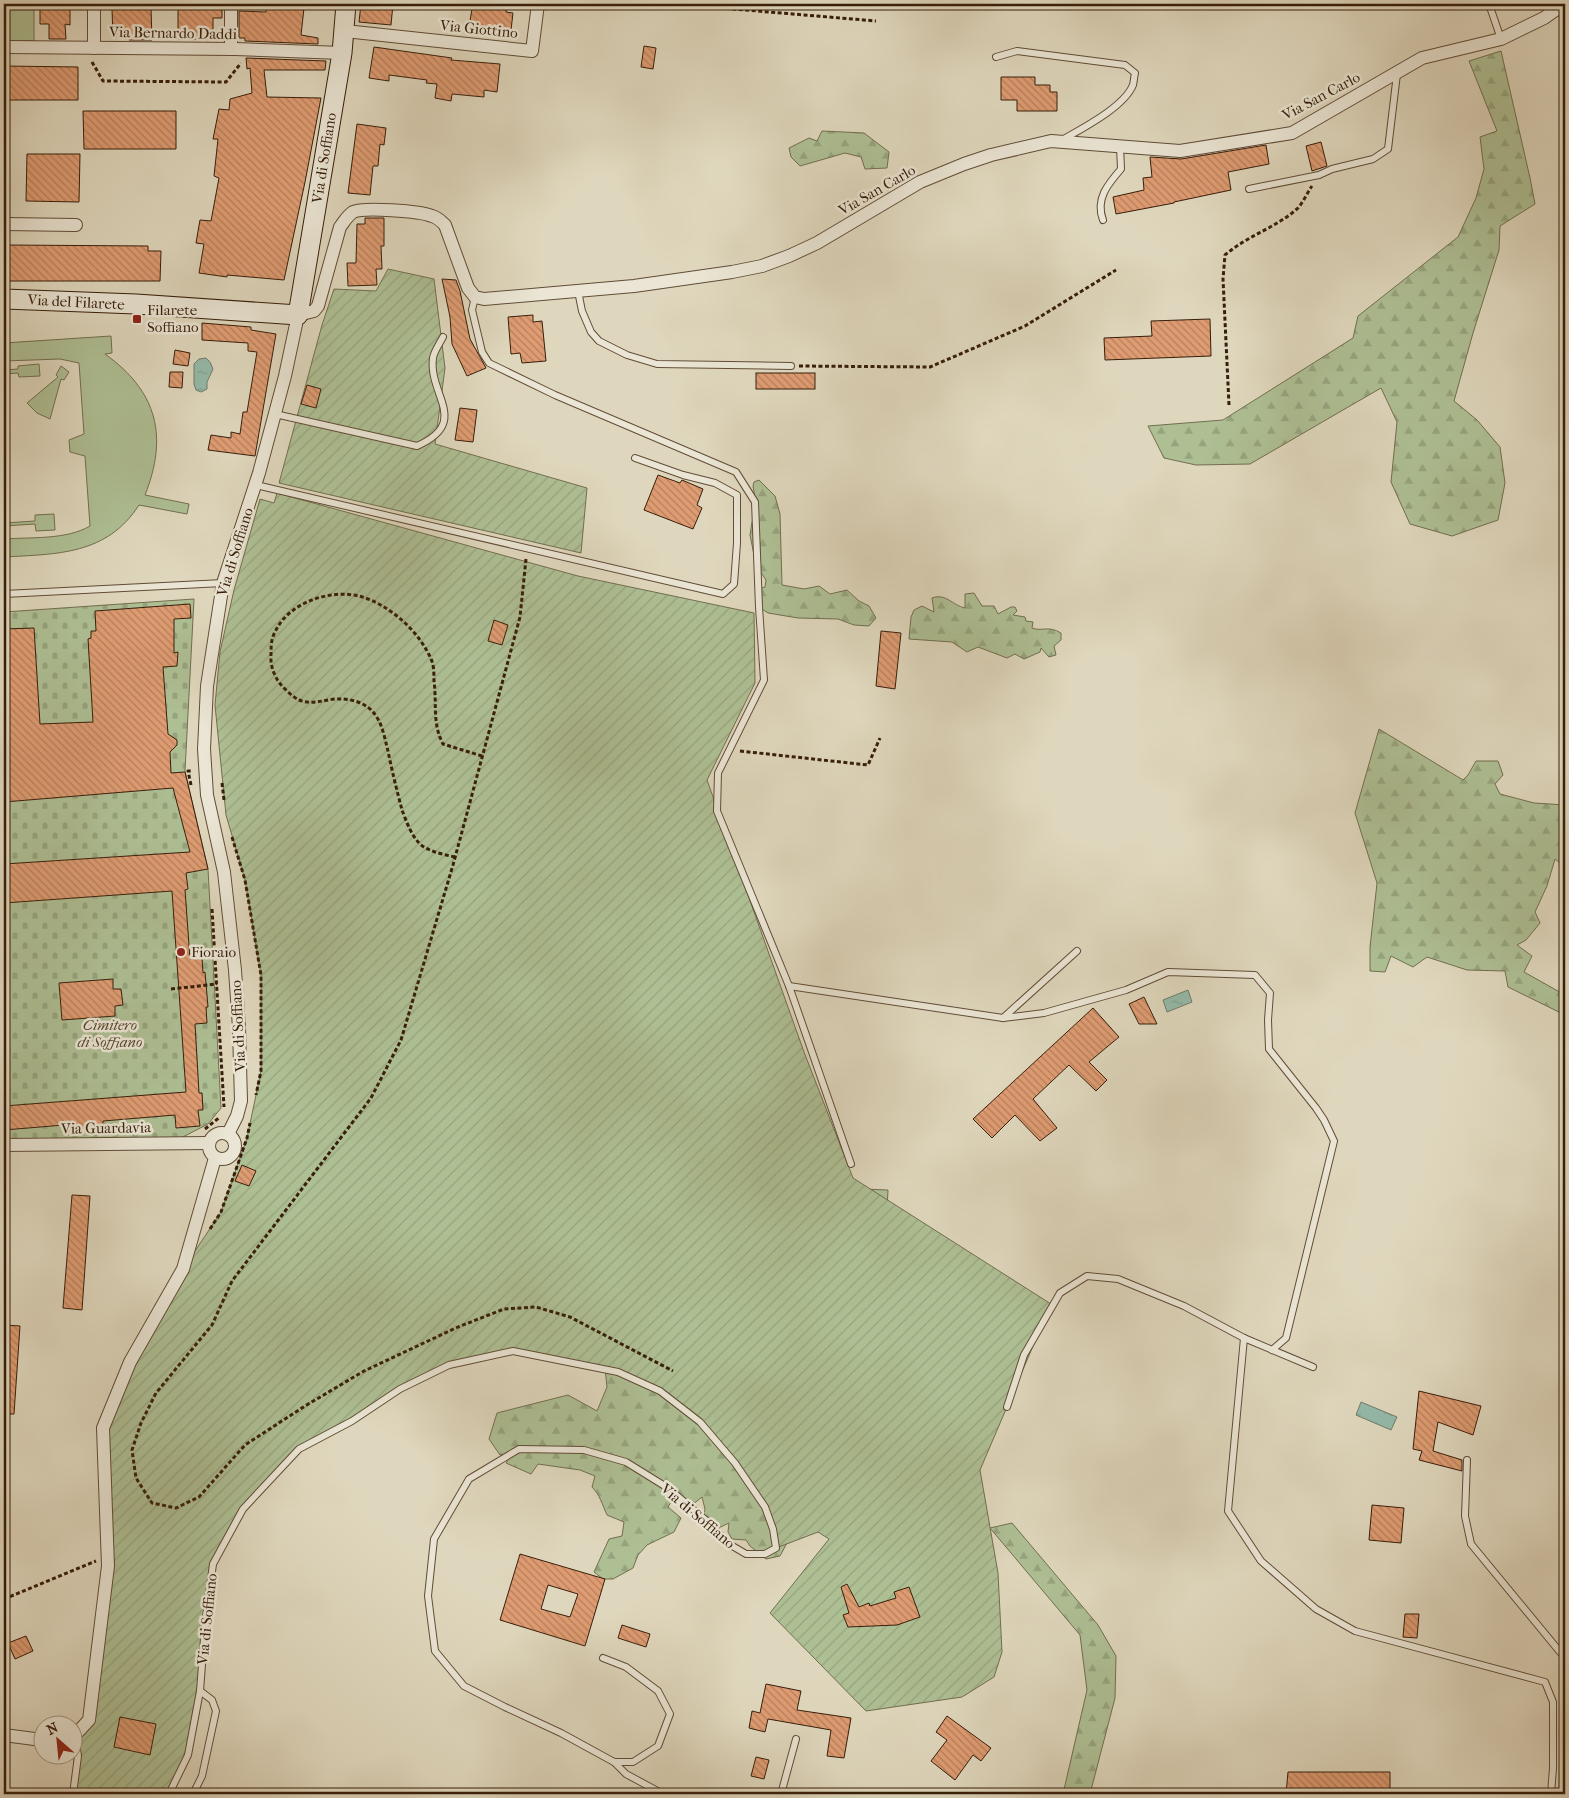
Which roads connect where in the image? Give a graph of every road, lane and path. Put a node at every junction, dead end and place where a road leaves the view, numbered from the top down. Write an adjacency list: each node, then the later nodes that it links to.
1 (94, 4): 13 (street)
2 (230, 4): 12 (street)
3 (346, 4): 9 (street, Via di Soffiano)
4 (538, 4): 9 (street, Via Giottino)
5 (674, 4): 8 (path)
6 (1489, 4): 10 (lane)
7 (1564, 4): 10 (street, Via San Carlo)
8 (876, 21)
9 (345, 32): 14 (street, Via di Soffiano)
10 (1501, 39): 17 (street, Via San Carlo)
11 (4, 47): 13 (street, Via Bernardo Daddi)
12 (231, 49): 13 (street, Via Bernardo Daddi); 14 (street, Via Bernardo Daddi)
13 (92, 53): 16 (path)
14 (342, 53): 29 (street, Via di Soffiano)
15 (996, 57): 18 (lane)
16 (243, 60)
17 (1397, 73): 19 (street, Via San Carlo); 20 (lane)
18 (1059, 142): 19 (street, Via San Carlo); 26 (street, Via San Carlo)
19 (1120, 146): 22 (lane)
20 (1320, 176): 21 (lane); 32 (path)
21 (1249, 189)
22 (1103, 220)
23 (4, 224): 24 (street)
24 (76, 225)
25 (1116, 270): 31 (path)
26 (578, 291): 27 (street, Via San Carlo); 31 (lane)
27 (475, 297): 29 (street); 40 (lane)
28 (4, 299): 29 (street, Via del Filarete)
29 (298, 314): 33 (street, Via di Soffiano)
30 (443, 336): 33 (lane)
31 (791, 366)
32 (1229, 405)
33 (275, 414): 35 (street, Via di Soffiano)
34 (635, 458): 36 (lane)
35 (256, 485): 36 (lane); 37 (street, Via di Soffiano)
36 (527, 549): 41 (path)
37 (223, 583): 38 (lane); 42 (street, Via di Soffiano)
38 (4, 594)
39 (880, 738): 40 (path)
40 (730, 750): 51 (lane)
41 (482, 756): 47 (path); 47 (path)
42 (206, 771): 44 (path); 57 (street, Via di Soffiano)
43 (221, 776): 45 (path)
44 (192, 790)
45 (225, 805)
46 (231, 834): 54 (path)
47 (455, 857): 66 (path)
48 (212, 906): 50 (path)
49 (1076, 951): 53 (lane)
50 (217, 984): 52 (path); 56 (path)
51 (789, 986): 53 (lane); 61 (lane)
52 (171, 989)
53 (1003, 1018): 64 (lane)
54 (255, 1100)
55 (251, 1119): 62 (path)
56 (201, 1132)
57 (228, 1134): 58 (street); 60 (street)
58 (209, 1143): 59 (street, Via Guardavia); 60 (street)
59 (4, 1146)
60 (215, 1158): 69 (street)
61 (851, 1164)
62 (205, 1236)
63 (1244, 1338): 64 (lane); 67 (lane); 85 (lane)
64 (1272, 1350): 65 (lane)
65 (1313, 1367)
66 (673, 1371)
67 (1007, 1408)
68 (1466, 1460): 72 (lane)
69 (108, 1556): 70 (path); 74 (street)
70 (4, 1599)
71 (603, 1658): 78 (lane)
72 (1565, 1658)
73 (200, 1691): 78 (lane, Via di Soffiano); 81 (lane, Via di Soffiano); 82 (lane)
74 (82, 1727)
75 (4, 1735): 76 (street)
76 (32, 1739)
77 (796, 1739): 84 (lane)
78 (614, 1762): 83 (lane)
79 (77, 1766): 80 (lane)
80 (73, 1794)
81 (169, 1794)
82 (193, 1794)
83 (663, 1794)
84 (781, 1794)
85 (1551, 1794)

